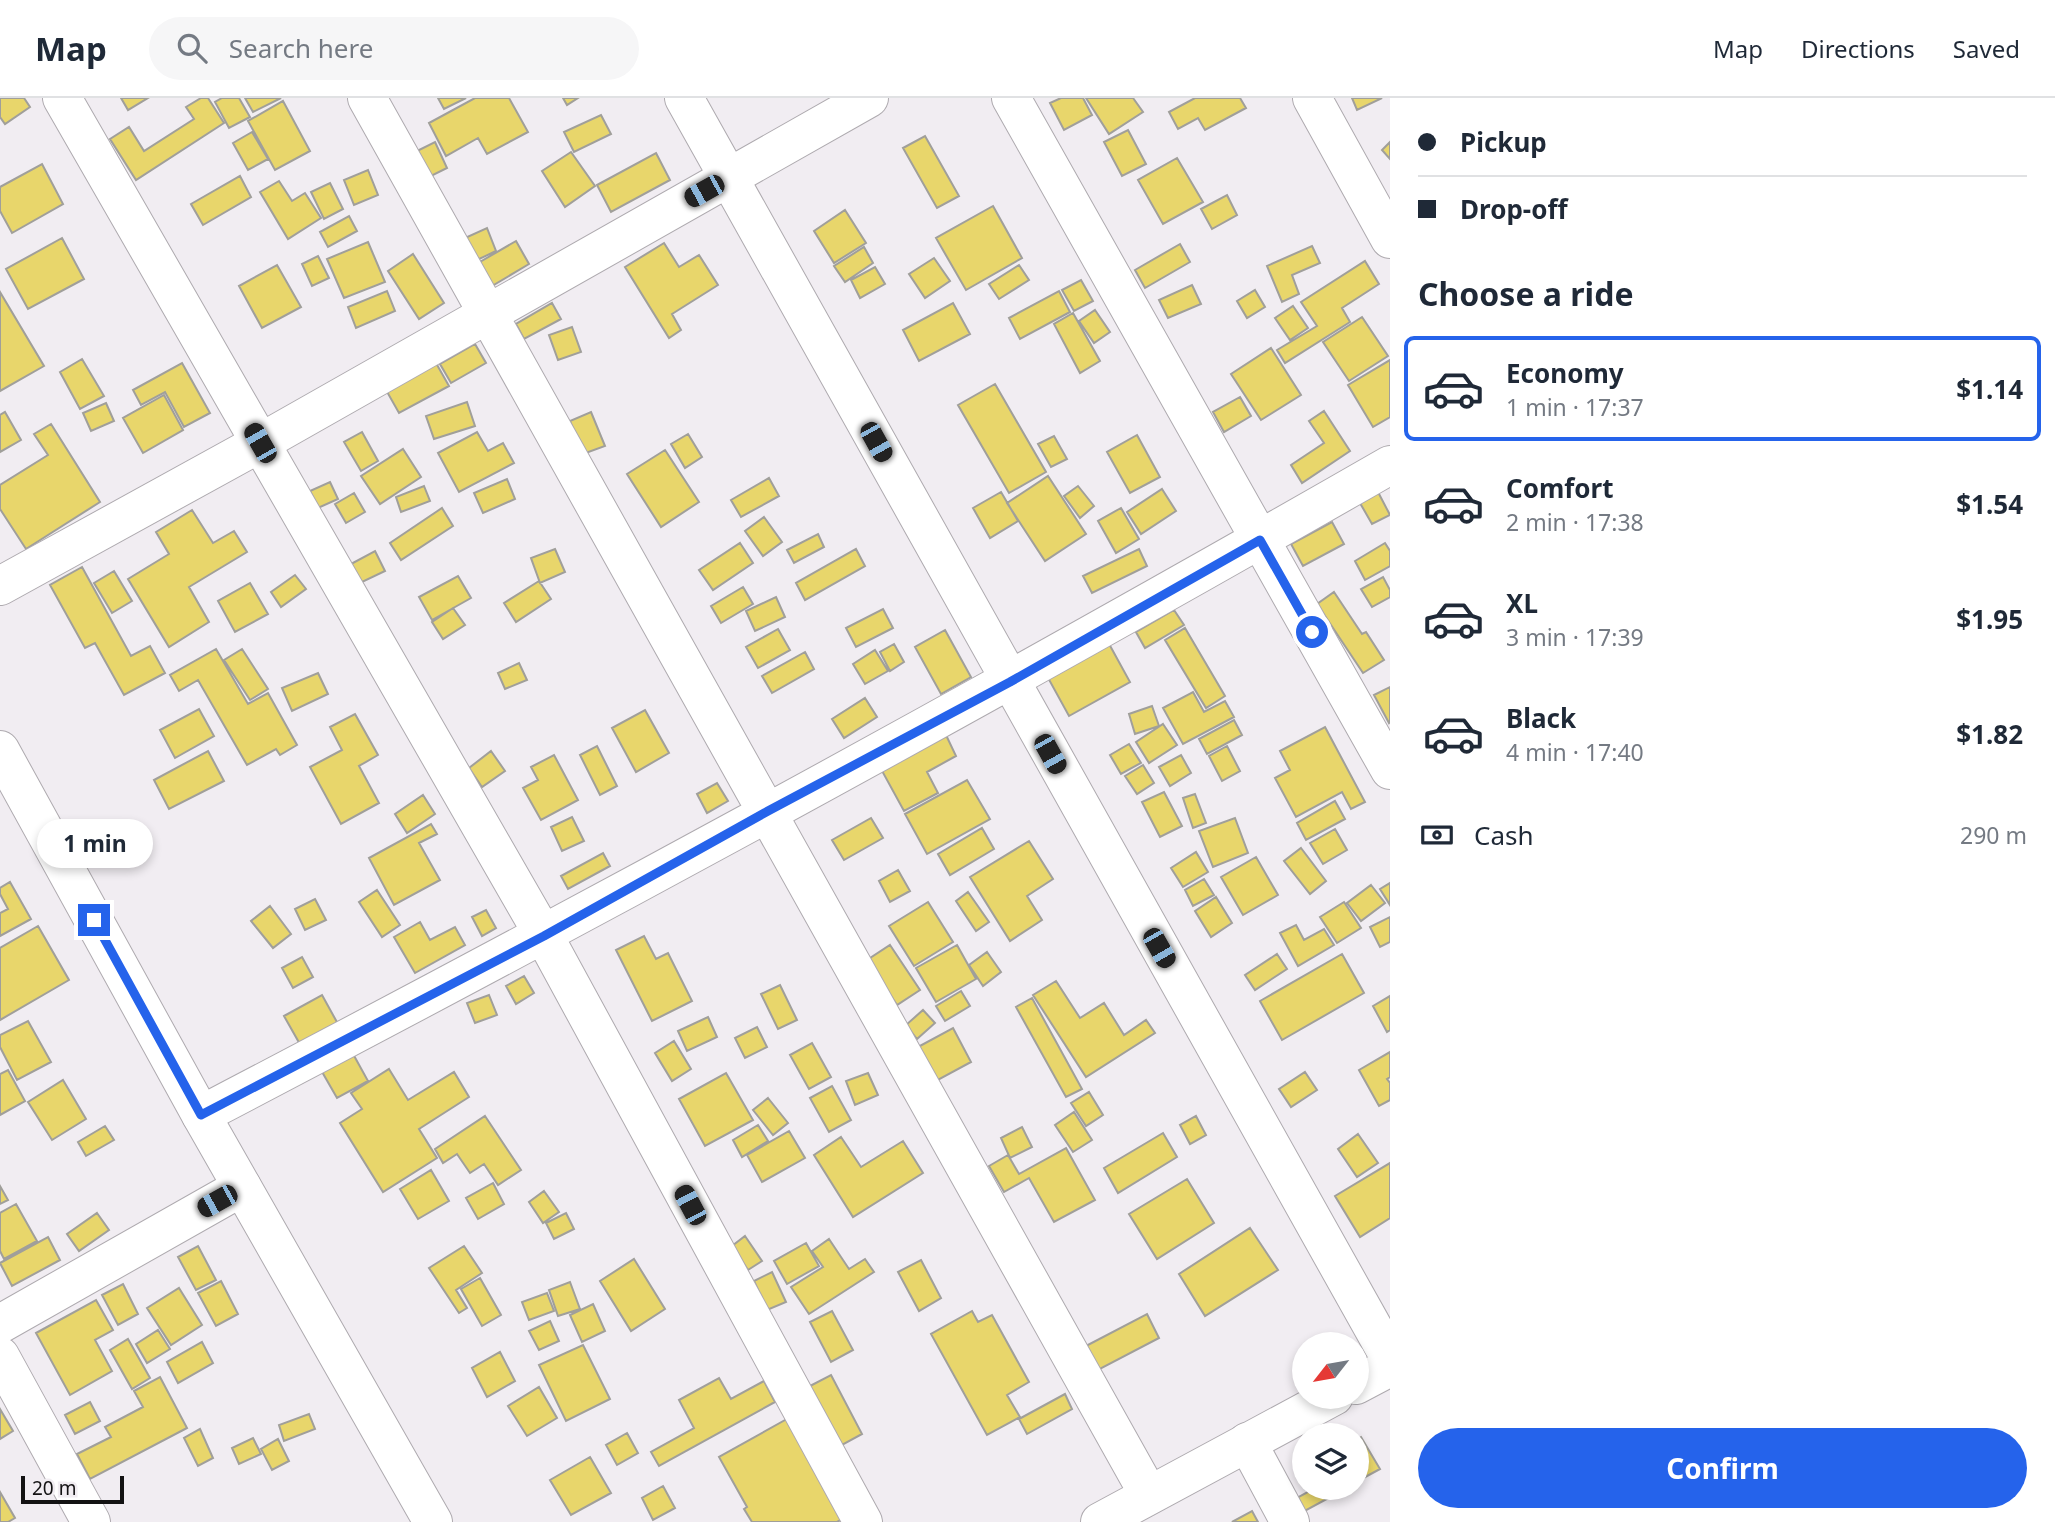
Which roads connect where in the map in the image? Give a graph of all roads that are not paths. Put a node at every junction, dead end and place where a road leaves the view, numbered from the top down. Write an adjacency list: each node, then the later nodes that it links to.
1 (62, 98): 10 (street)
2 (367, 98): 9 (street)
3 (684, 98): 7 (street)
4 (869, 98): 7 (street)
5 (1011, 98): 12 (street)
6 (1312, 98): 8 (street)
7 (728, 178): 9 (street); 14 (street)
8 (1390, 239)
9 (486, 313): 10 (street); 17 (street)
10 (260, 443): 13 (street); 18 (street)
11 (1390, 465): 12 (street)
12 (1260, 540): 14 (street); 16 (street)
13 (0, 586)
14 (1010, 682): 17 (street); 23 (street)
15 (0, 750): 19 (street)
16 (1390, 770)
17 (768, 811): 18 (street); 28 (street)
18 (544, 936): 19 (street); 31 (street)
19 (201, 1115): 20 (street)
20 (242, 1187): 21 (street); 30 (street)
21 (0, 1324)
22 (0, 1356): 29 (street)
23 (1390, 1358)
24 (1390, 1367): 25 (street)
25 (1369, 1378)
26 (1310, 1409): 27 (street)
27 (1247, 1443): 28 (street); 33 (street)
28 (1149, 1495): 32 (street)
29 (91, 1522)
30 (433, 1522)
31 (863, 1522)
32 (1100, 1522)
33 (1290, 1522)

